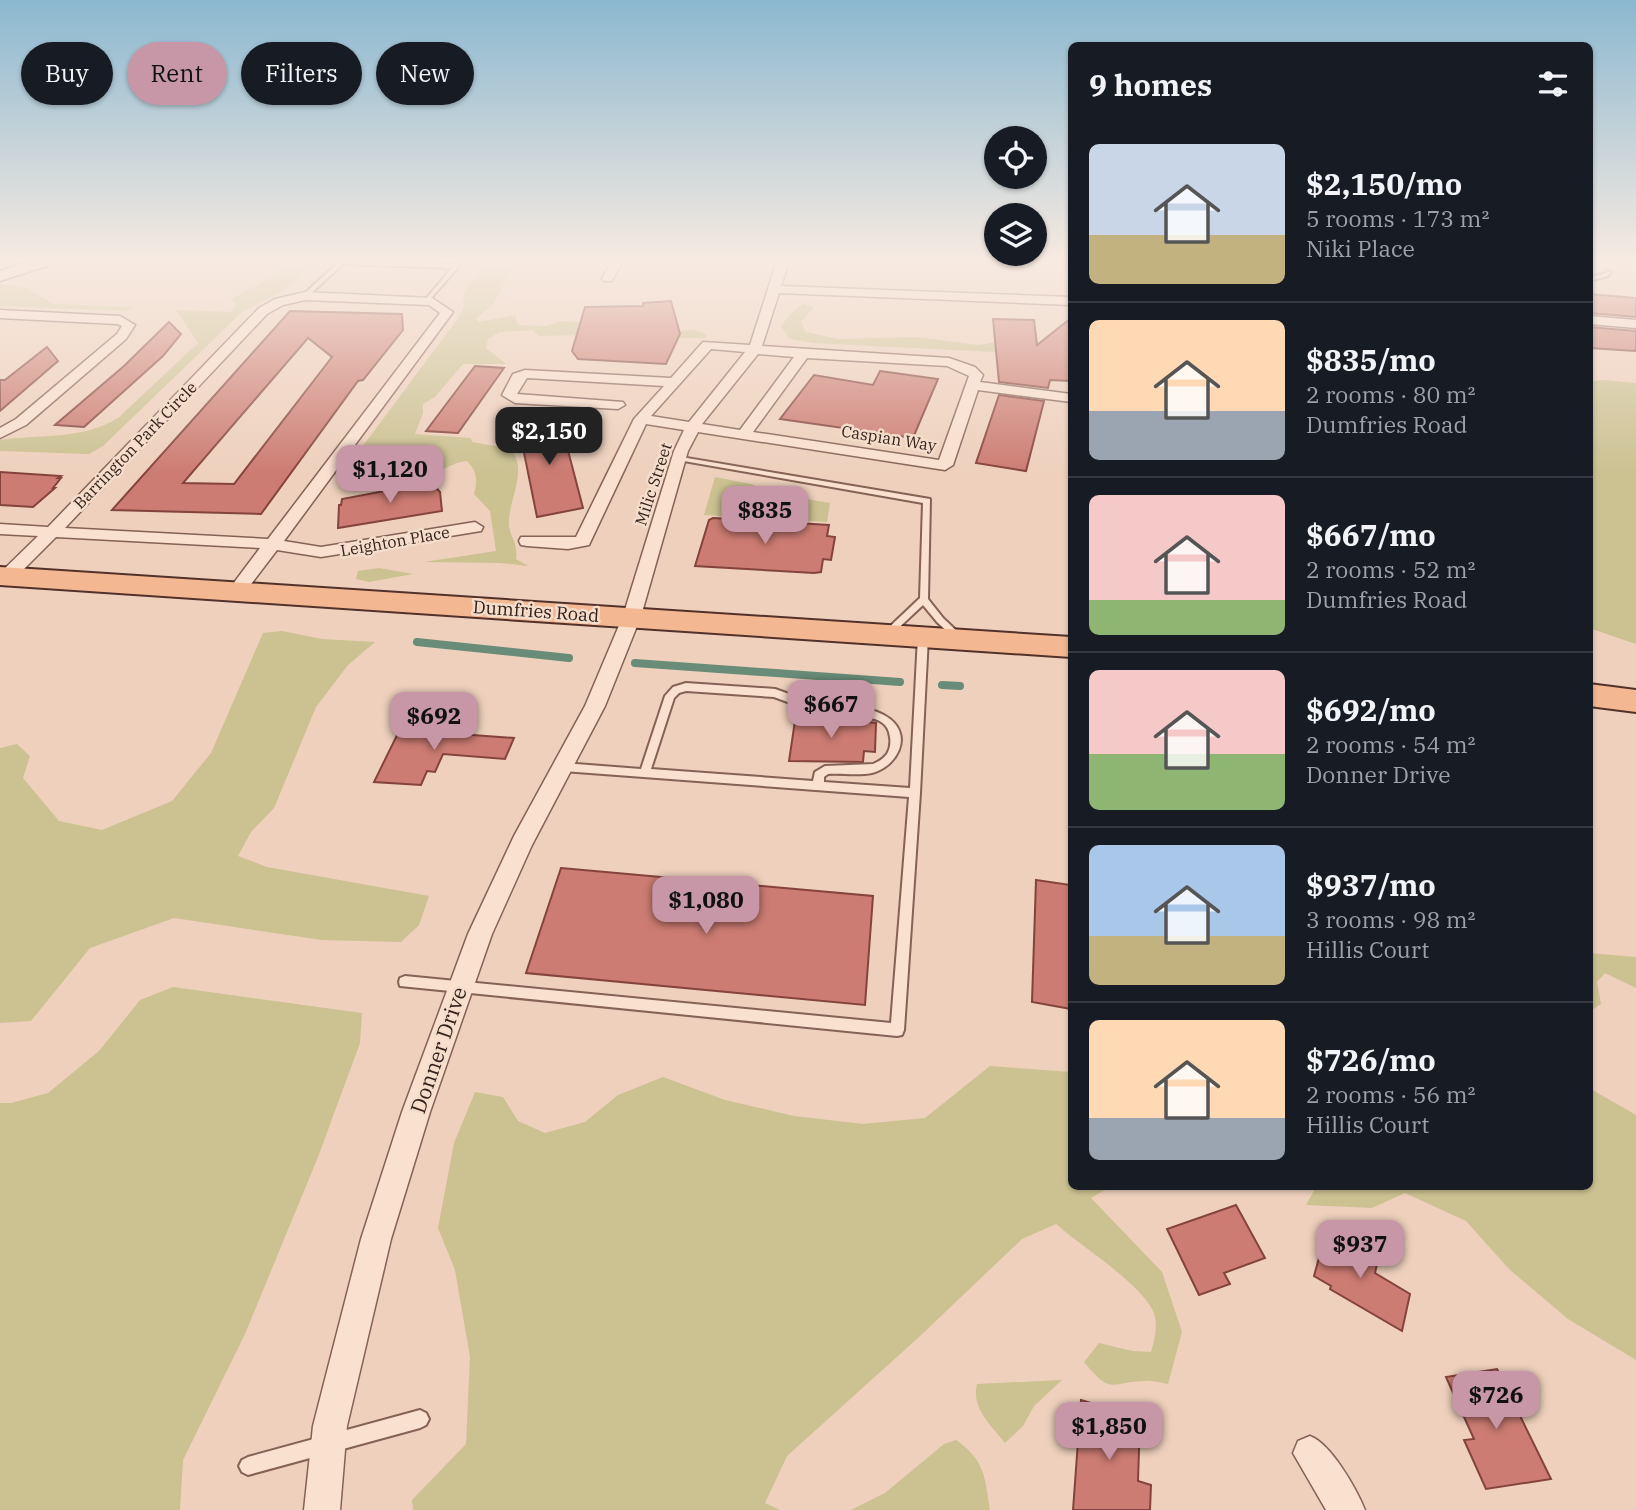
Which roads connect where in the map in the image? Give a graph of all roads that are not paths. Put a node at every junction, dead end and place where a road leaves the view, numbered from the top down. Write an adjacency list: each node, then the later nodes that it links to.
1 (125, 331): 13 (street)
2 (243, 331): 18 (street, Barrington Park Circle)
3 (433, 331): 20 (street)
4 (761, 331): 5 (street, Milic Street)
5 (755, 349): 6 (street); 7 (street); 12 (street, Milic Street)
6 (803, 355): 8 (street); 14 (street)
7 (673, 382): 10 (street); 11 (street)
8 (973, 385): 9 (street); 14 (street, Caspian Way)
9 (1068, 398)
10 (618, 405)
11 (641, 419): 12 (street, Caspian Way); 19 (street)
12 (694, 425): 14 (street, Caspian Way); 15 (street, Milic Street)
13 (0, 434)
14 (744, 434)
15 (678, 458): 23 (lane); 24 (street, Milic Street)
16 (475, 527): 20 (street, Leighton Place)
17 (0, 529): 18 (street)
18 (52, 531): 20 (street, Barrington Park Circle); 21 (street, Barrington Park Circle)
19 (527, 541)
20 (273, 544): 22 (street)
21 (3, 576): 22 (main road, Dumfries Road)
22 (236, 592): 24 (main road, Dumfries Road)
23 (924, 598): 25 (lane); 27 (lane)
24 (632, 617): 25 (main road, Dumfries Road); 33 (street, Donner Drive)
25 (887, 634): 26 (main road, Dumfries Road)
26 (923, 637): 27 (main road, Dumfries Road); 36 (lane)
27 (962, 640): 28 (main road, Dumfries Road)
28 (1068, 646)
29 (1593, 696): 30 (main road)
30 (1636, 701)
31 (830, 710): 34 (lane)
32 (843, 711): 35 (lane)
33 (564, 767): 34 (lane); 38 (street, Donner Drive)
34 (645, 773): 35 (lane)
35 (818, 786): 36 (lane)
36 (915, 793): 38 (lane)
37 (405, 982): 38 (lane)
38 (460, 988): 40 (street, Donner Drive)
39 (420, 1419): 40 (lane)
40 (328, 1444): 42 (lane); 43 (street, Donner Drive)
41 (1310, 1453): 44 (street)
42 (248, 1466)
43 (322, 1510)
44 (1347, 1510)

